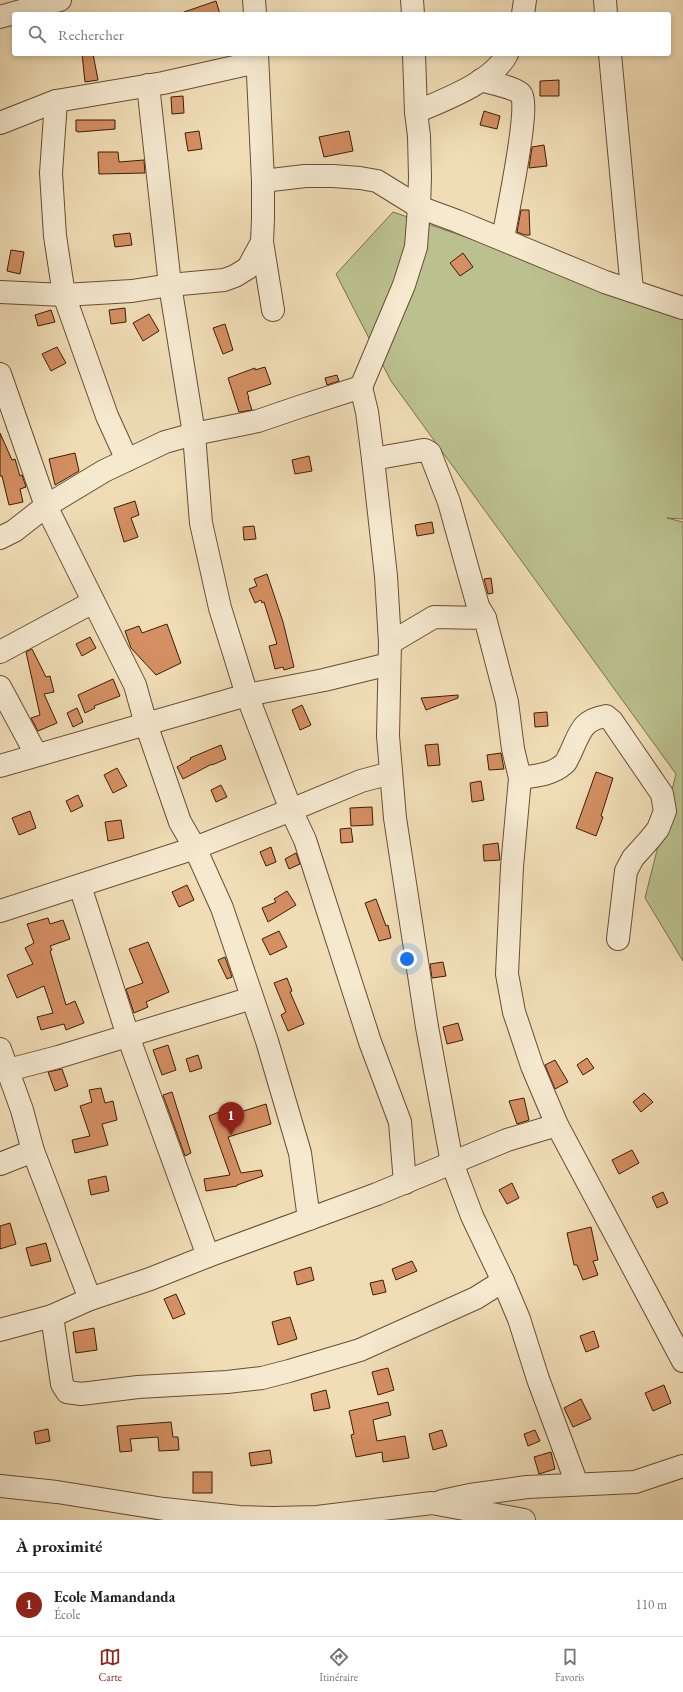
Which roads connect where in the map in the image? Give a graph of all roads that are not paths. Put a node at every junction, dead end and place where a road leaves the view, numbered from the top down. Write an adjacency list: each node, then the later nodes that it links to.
1 (60, 0): 6 (street)
2 (254, 0): 7 (street)
3 (412, 0): 8 (street)
4 (525, 0): 9 (street)
5 (605, 0): 10 (street)
6 (18, 12)
7 (255, 12)
8 (413, 12)
9 (522, 12)
10 (606, 12)
11 (12, 14): 12 (street)
12 (0, 17)
13 (414, 56): 20 (street)
14 (506, 56): 17 (street)
15 (610, 56): 27 (street)
16 (257, 58): 18 (street); 22 (street)
17 (480, 80): 20 (street); 24 (street)
18 (148, 85): 19 (street); 26 (street)
19 (56, 101): 21 (street); 29 (street)
20 (416, 112): 23 (street)
21 (0, 123)
22 (263, 181): 23 (street); 25 (street)
23 (419, 207): 24 (street); 33 (street)
24 (502, 239): 27 (street)
25 (262, 242): 26 (street); 31 (street)
26 (170, 285): 29 (street); 34 (street)
27 (632, 290): 30 (street)
28 (0, 292): 29 (street)
29 (64, 295): 36 (street)
30 (683, 308)
31 (273, 310)
32 (0, 374): 37 (street)
33 (361, 387): 34 (street); 35 (street)
34 (194, 434): 36 (street); 45 (street)
35 (373, 459): 40 (street); 41 (street)
36 (127, 460): 37 (street)
37 (46, 506): 38 (street); 39 (street)
38 (0, 538)
39 (93, 602): 42 (street); 46 (street)
40 (485, 618): 41 (street); 50 (street)
41 (390, 643): 43 (street)
42 (0, 652)
43 (389, 664): 45 (street); 49 (street)
44 (0, 688): 47 (street)
45 (247, 695): 46 (street); 51 (street)
46 (146, 724): 47 (street); 52 (street)
47 (36, 754): 48 (street)
48 (0, 766)
49 (391, 773): 51 (street); 62 (street)
50 (520, 778): 55 (street); 60 (street)
51 (292, 810): 52 (street); 64 (street)
52 (195, 848): 53 (street); 56 (street)
53 (80, 886): 54 (street); 57 (street)
54 (0, 911)
55 (618, 939)
56 (252, 998): 57 (street); 65 (street)
57 (128, 1036): 59 (street); 66 (street)
58 (0, 1049): 59 (street)
59 (8, 1070): 61 (street)
60 (557, 1125): 62 (street); 71 (street)
61 (33, 1151): 63 (street); 68 (street)
62 (452, 1163): 64 (street); 67 (street)
63 (0, 1164)
64 (405, 1183): 65 (street)
65 (309, 1219): 66 (street)
66 (208, 1256): 68 (street)
67 (503, 1281): 69 (street); 73 (street)
68 (90, 1299): 69 (street)
69 (52, 1316): 70 (street)
70 (0, 1330)
71 (683, 1360)
72 (683, 1466): 73 (street)
73 (578, 1484): 75 (street)
74 (0, 1486): 75 (street)
75 (432, 1503): 76 (street)
76 (524, 1520)

